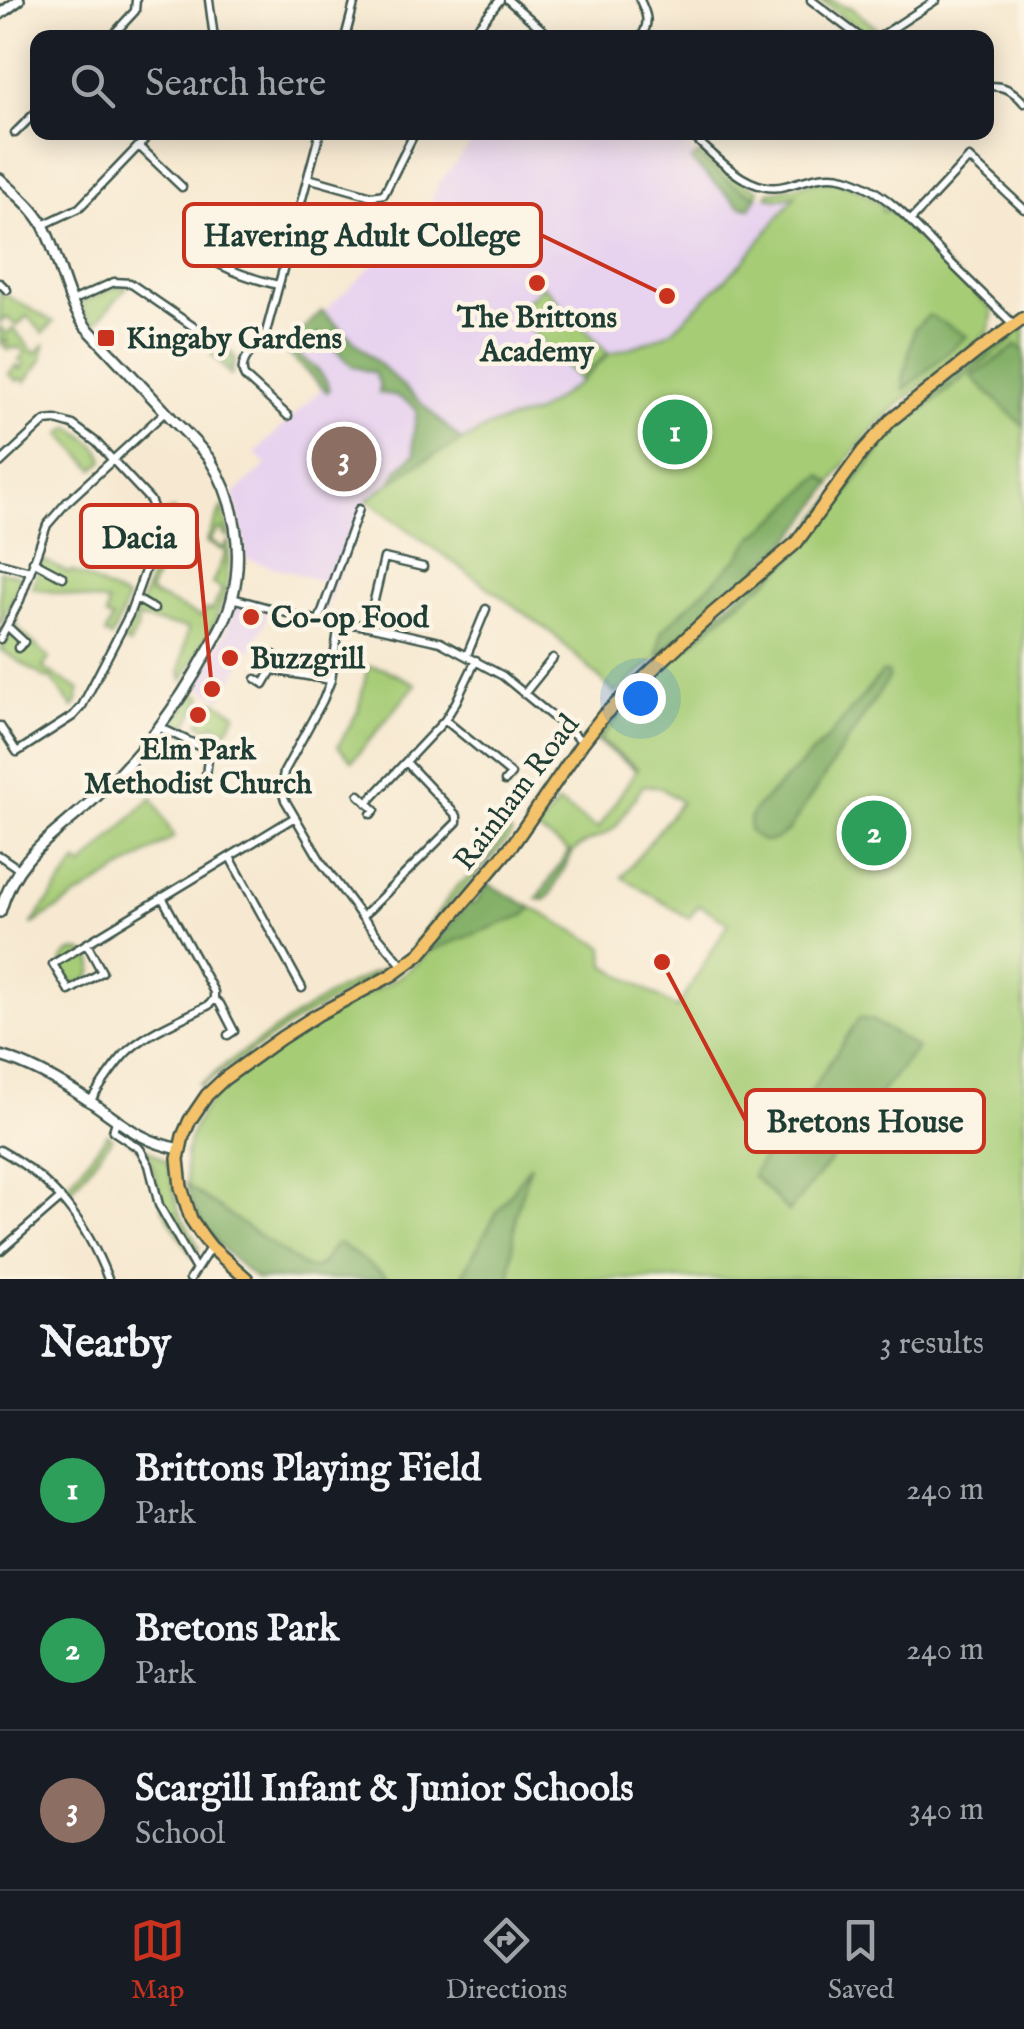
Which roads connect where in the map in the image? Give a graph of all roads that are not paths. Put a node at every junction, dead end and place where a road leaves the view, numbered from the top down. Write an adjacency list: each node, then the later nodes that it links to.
1 (19, 0): 9 (street)
2 (136, 0): 10 (street)
3 (208, 0): 11 (street)
4 (355, 0): 12 (street)
5 (504, 0): 13 (street); 14 (street)
6 (640, 0): 15 (street)
7 (812, 0): 16 (street)
8 (936, 0): 17 (street)
9 (0, 14)
10 (117, 30)
11 (213, 30)
12 (347, 30)
13 (476, 30)
14 (542, 30)
15 (646, 30)
16 (851, 30)
17 (890, 30)
18 (1024, 82): 20 (street)
19 (994, 86): 20 (street)
20 (1013, 91): 21 (street)
21 (1024, 103)
22 (30, 118): 23 (street)
23 (15, 133)
24 (145, 140): 28 (street)
25 (318, 140): 29 (street)
26 (410, 140): 29 (street)
27 (698, 140): 33 (street)
28 (139, 146): 31 (street); 34 (street)
29 (308, 178): 37 (street)
30 (0, 179): 34 (street)
31 (182, 187)
32 (1024, 209): 33 (street)
33 (910, 222): 40 (street)
34 (42, 225): 39 (street)
35 (194, 249): 37 (street)
36 (0, 283): 38 (street)
37 (278, 285): 43 (street)
38 (7, 290)
39 (72, 301): 41 (street); 42 (street)
40 (1019, 322): 72 (main road, Rainham Road)
41 (204, 334)
42 (166, 411): 44 (street); 53 (street)
43 (288, 416)
44 (113, 460): 45 (street); 47 (street); 52 (street)
45 (0, 463)
46 (358, 509): 56 (street)
47 (33, 561): 50 (street); 51 (street)
48 (0, 563): 50 (street)
49 (423, 567): 58 (street)
50 (30, 571): 59 (street)
51 (63, 577)
52 (135, 598): 54 (street); 70 (street)
53 (232, 598): 56 (street); 71 (street)
54 (154, 609)
55 (486, 609): 62 (street)
56 (319, 620): 57 (street)
57 (339, 623): 58 (street); 67 (street)
58 (368, 626): 62 (street)
59 (3, 633): 60 (street)
60 (18, 648)
61 (274, 655): 65 (street)
62 (467, 655): 64 (street)
63 (553, 658): 68 (street)
64 (476, 660): 68 (street); 69 (street)
65 (272, 670): 66 (street); 67 (street)
66 (256, 679)
67 (330, 680): 79 (street)
68 (524, 694): 72 (street)
69 (445, 720): 73 (street); 74 (street)
70 (0, 726)
71 (161, 728): 75 (street); 82 (street)
72 (583, 742): 87 (main road, Rainham Road)
73 (406, 762): 77 (street); 85 (street)
74 (505, 781)
75 (205, 783)
76 (359, 795): 77 (street)
77 (367, 803): 78 (street)
78 (371, 814)
79 (295, 817): 81 (street); 85 (street)
80 (0, 856): 82 (street)
81 (230, 857): 83 (street); 88 (street)
82 (19, 869): 84 (street)
83 (162, 896): 86 (street); 89 (street)
84 (0, 912)
85 (362, 917): 87 (street)
86 (87, 944): 86 (street)
87 (404, 967): 95 (main road, Rainham Road)
88 (302, 988)
89 (214, 999): 90 (street); 92 (street)
90 (228, 1034)
91 (0, 1056): 92 (street)
92 (90, 1102): 93 (street)
93 (116, 1121): 95 (street); 99 (street)
94 (0, 1150): 96 (street)
95 (179, 1154): 97 (main road)
96 (61, 1198): 98 (street); 100 (street)
97 (211, 1247): 99 (street); 102 (main road)
98 (0, 1251)
99 (196, 1268): 101 (street)
100 (108, 1279)
101 (190, 1279)
102 (247, 1279)

